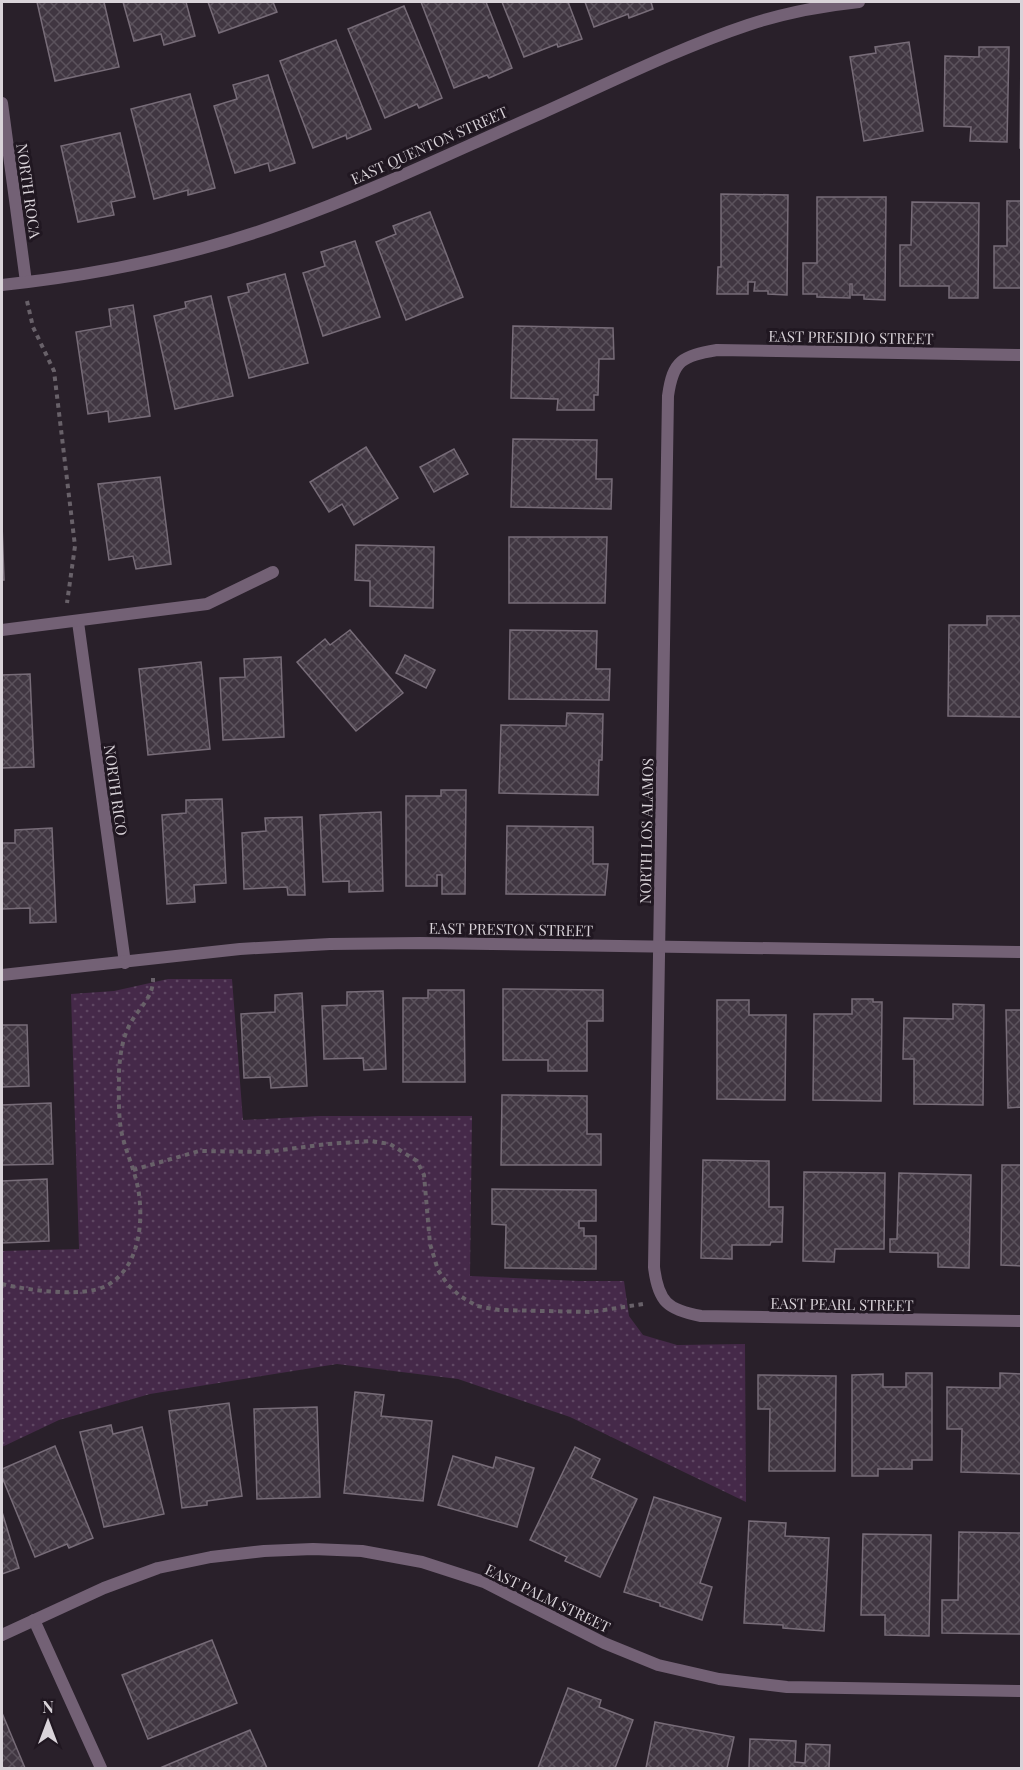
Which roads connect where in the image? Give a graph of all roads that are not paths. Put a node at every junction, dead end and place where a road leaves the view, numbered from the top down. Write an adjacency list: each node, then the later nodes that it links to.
1 (859, 2): 3 (street, EAST QUENTON STREET)
2 (2, 103): 3 (street, NORTH ROCA)
3 (26, 282): 4 (street, EAST QUENTON STREET)
4 (2, 285)
5 (1022, 355): 6 (street, EAST PRESIDIO STREET)
6 (681, 361): 10 (street, NORTH LOS ALAMOS)
7 (273, 572): 8 (street)
8 (73, 622): 9 (street); 12 (street, NORTH RICO)
9 (2, 630)
10 (659, 946): 11 (street, EAST PRESTON STREET); 12 (street, EAST PRESTON STREET); 14 (street, NORTH LOS ALAMOS)
11 (1022, 952)
12 (125, 963): 13 (street, EAST PRESTON STREET)
13 (2, 975)
14 (665, 1302): 15 (street, EAST PEARL STREET)
15 (1022, 1322)
16 (34, 1620): 17 (street, EAST PALM STREET); 18 (street, EAST PALM STREET); 19 (street)
17 (2, 1635)
18 (1022, 1691)
19 (101, 1768)

